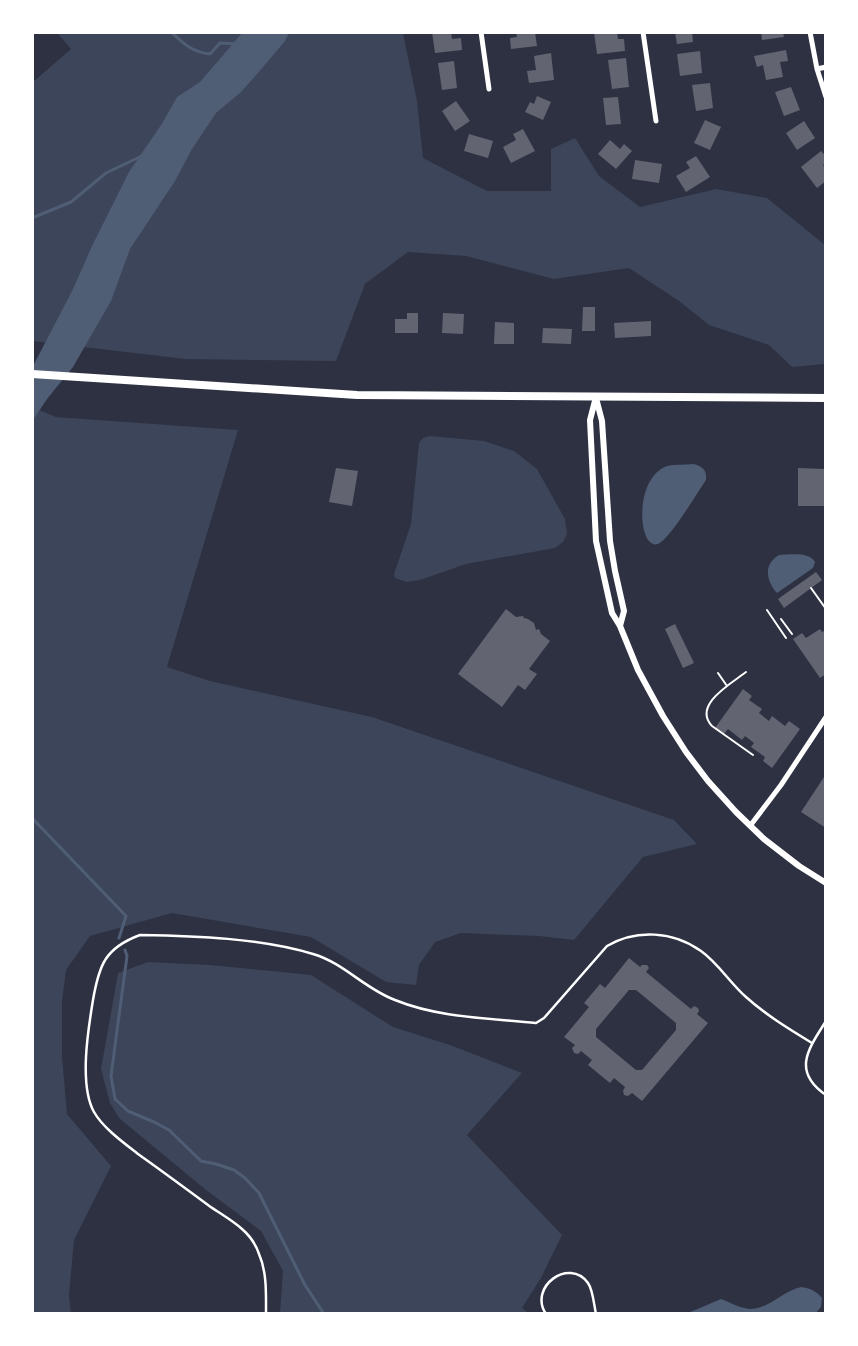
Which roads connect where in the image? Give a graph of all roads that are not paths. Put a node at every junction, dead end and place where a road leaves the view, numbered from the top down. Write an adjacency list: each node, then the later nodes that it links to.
1 (481, 32): 6 (street)
2 (644, 32): 8 (street)
3 (810, 32): 5 (street)
4 (826, 67): 5 (street)
5 (817, 69): 7 (street)
6 (489, 89)
7 (826, 97)
8 (656, 121)
9 (32, 374): 10 (main road)
10 (596, 397): 11 (main road); 12 (street); 12 (street)
11 (826, 398)
12 (620, 626): 14 (street)
13 (826, 717): 14 (street)
14 (750, 826): 15 (street)
15 (826, 883)
16 (826, 1021): 17 (lane)
17 (812, 1043): 18 (lane); 19 (lane)
18 (826, 1095)
19 (266, 1314)
20 (546, 1314): 21 (lane)
21 (596, 1314)

